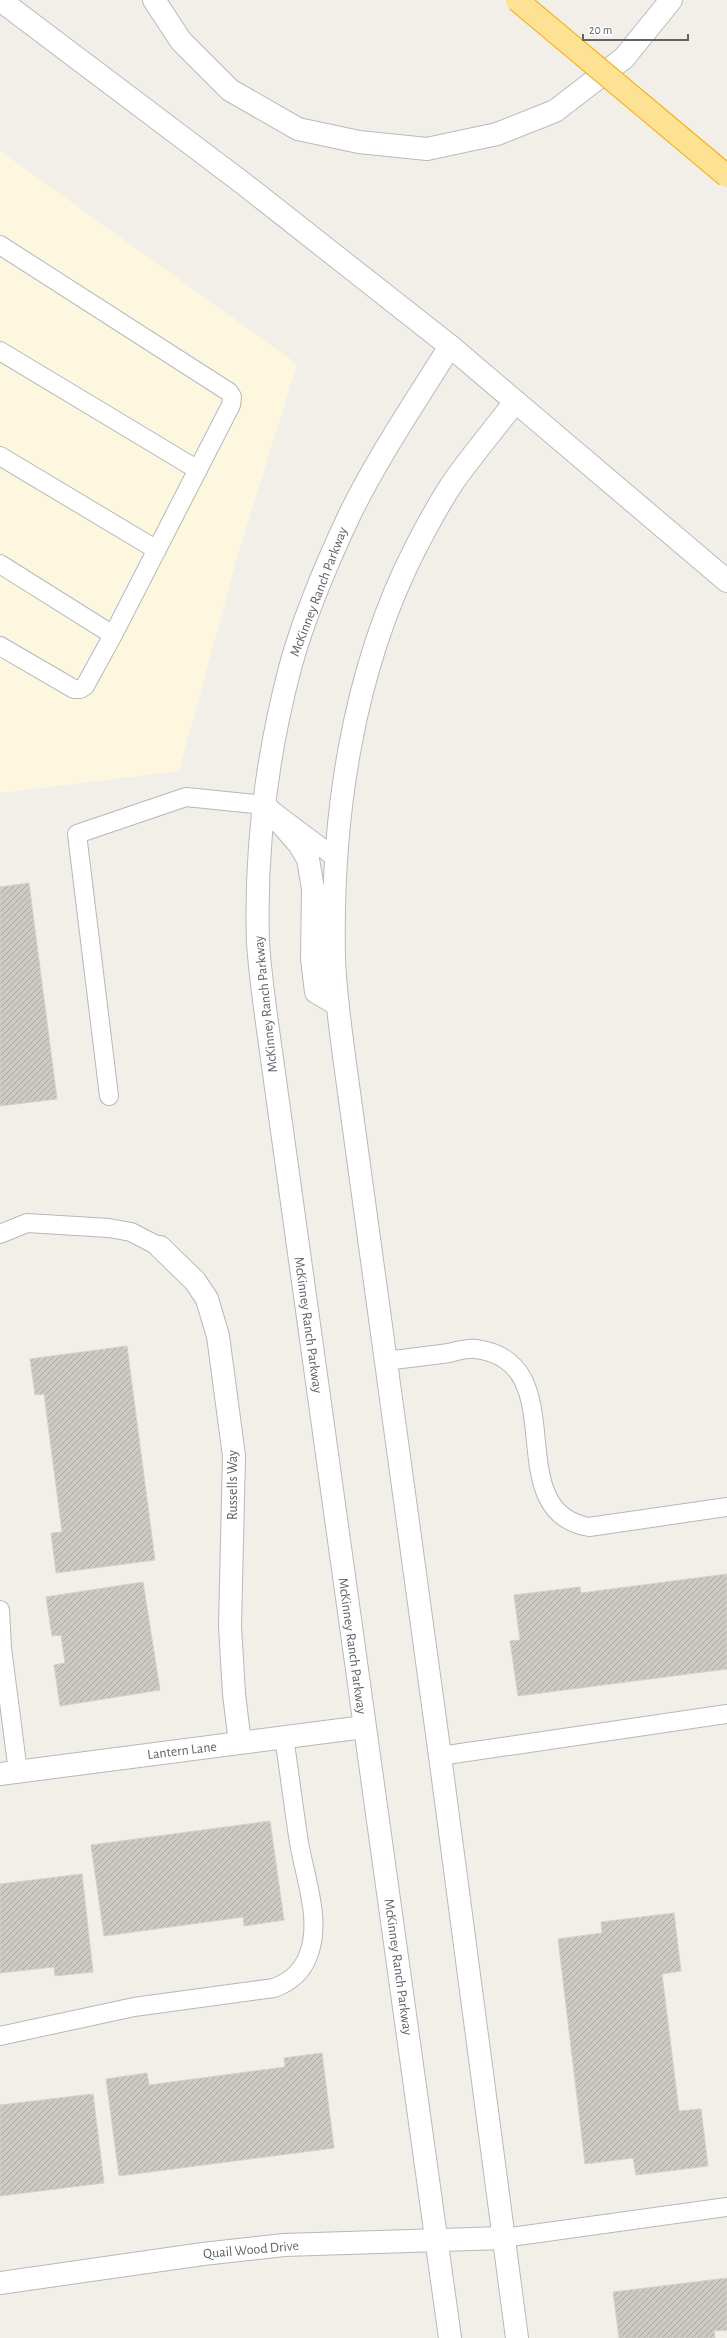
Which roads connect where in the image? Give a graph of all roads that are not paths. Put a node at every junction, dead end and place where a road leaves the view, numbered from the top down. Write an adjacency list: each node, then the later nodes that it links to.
1 (0, 0): 7 (main road)
2 (154, 0): 4 (main road)
3 (516, 0): 5 (highway, bridge)
4 (671, 0)
5 (727, 176)
6 (0, 245): 11 (lane)
7 (450, 346): 9 (main road); 17 (main road, McKinney Ranch Parkway)
8 (0, 351): 11 (lane)
9 (514, 403): 14 (main road); 18 (main road)
10 (0, 456): 12 (lane)
11 (198, 470): 12 (lane)
12 (157, 550): 15 (lane)
13 (0, 564): 15 (lane)
14 (727, 581)
15 (113, 635): 16 (lane)
16 (0, 646)
17 (265, 805): 18 (lane); 19 (main road); 20 (lane); 27 (main road, McKinney Ranch Parkway)
18 (337, 859): 19 (main road)
19 (338, 1005): 23 (main road)
20 (109, 1096)
21 (0, 1234): 22 (lane)
22 (160, 1247): 29 (main road, Russells Way)
23 (386, 1361): 24 (lane); 30 (main road)
24 (727, 1507)
25 (0, 1610): 31 (lane)
26 (727, 1714): 30 (lane)
27 (364, 1727): 28 (main road, Lantern Lane); 35 (main road, McKinney Ranch Parkway)
28 (284, 1737): 29 (main road, Lantern Lane); 32 (lane)
29 (240, 1743): 31 (main road, Lantern Lane)
30 (440, 1756): 34 (main road)
31 (9, 1773)
32 (0, 2036)
33 (727, 2207): 34 (lane)
34 (504, 2238): 35 (main road, Quail Wood Drive); 38 (main road)
35 (437, 2242): 36 (main road, Quail Wood Drive); 37 (main road, McKinney Ranch Parkway)
36 (0, 2283)
37 (450, 2338)
38 (518, 2338)

